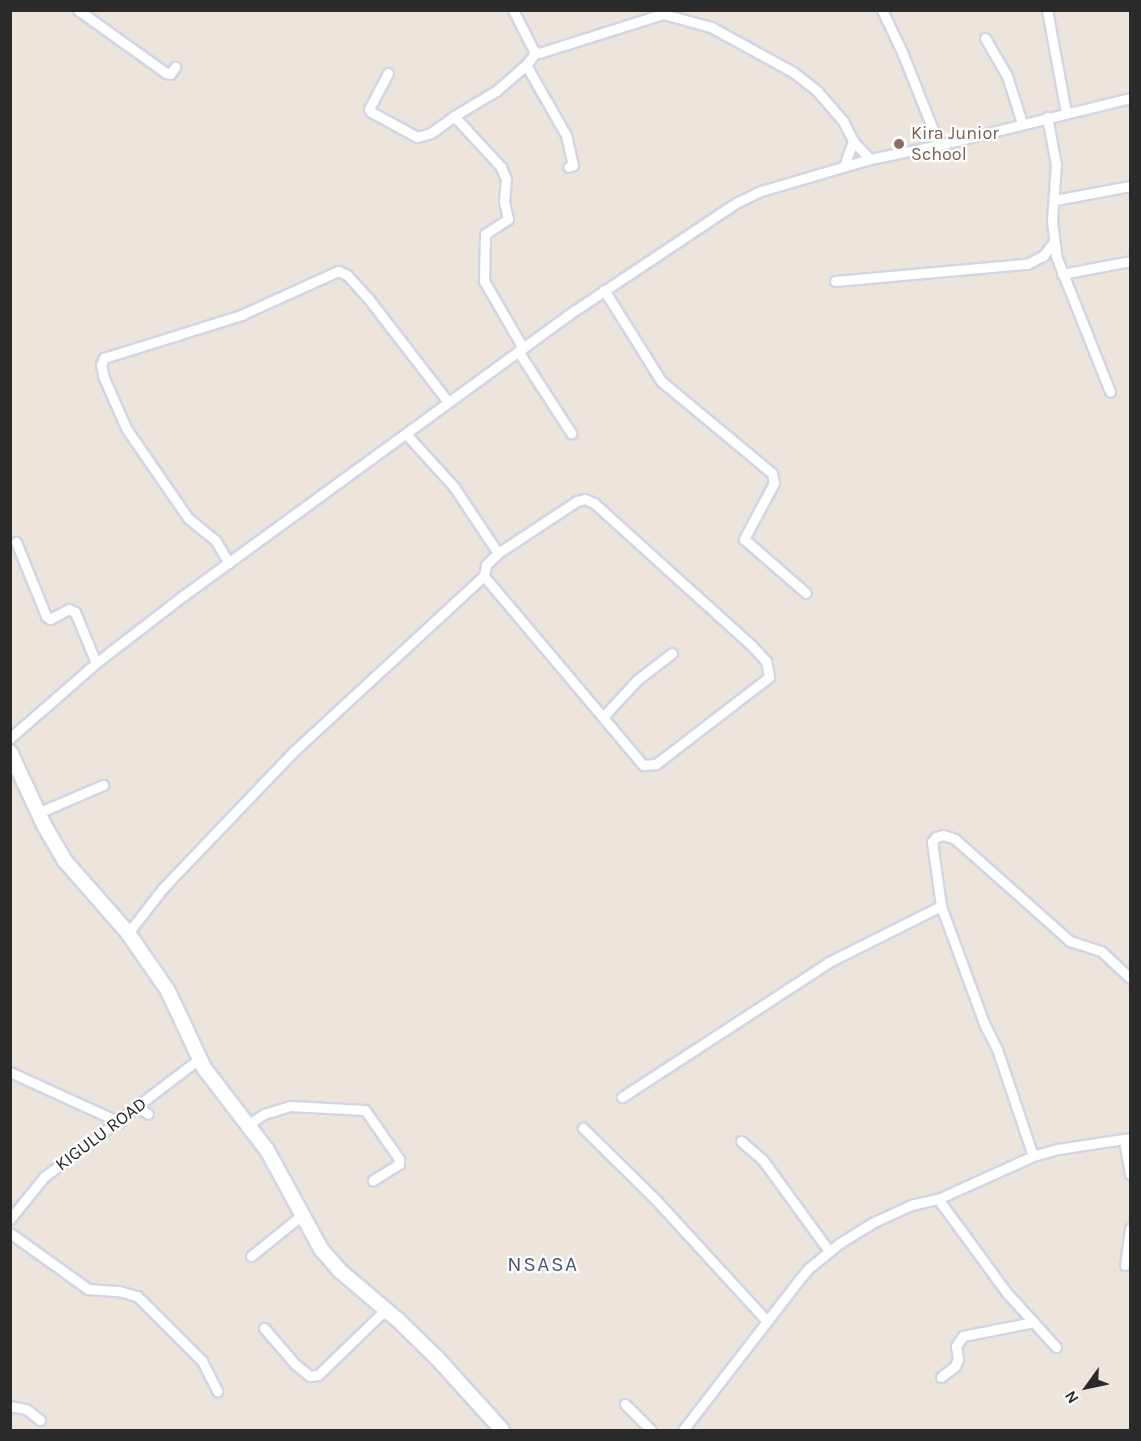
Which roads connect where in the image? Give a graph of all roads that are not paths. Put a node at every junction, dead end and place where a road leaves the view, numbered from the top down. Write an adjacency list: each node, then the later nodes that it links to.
1 (78, 10): 9 (street)
2 (513, 10): 7 (street)
3 (882, 10): 17 (street)
4 (1047, 10): 12 (street)
5 (662, 12): 7 (street); 16 (street)
6 (985, 38): 15 (street)
7 (536, 52): 8 (street)
8 (526, 65): 13 (street); 20 (street)
9 (176, 67)
10 (388, 73): 13 (street)
11 (1131, 98): 12 (street)
12 (1066, 113): 14 (street)
13 (454, 117): 28 (street)
14 (1047, 117): 15 (street); 22 (street)
15 (1022, 123): 17 (street)
16 (854, 141): 18 (street); 19 (street)
17 (939, 145): 18 (street)
18 (870, 159): 19 (street)
19 (844, 166): 27 (street)
20 (568, 167)
21 (1131, 186): 22 (street)
22 (1055, 200): 23 (street)
23 (1053, 243): 25 (street); 26 (street)
24 (1131, 261): 25 (street)
25 (1062, 274): 29 (street)
26 (835, 281)
27 (604, 291): 28 (street); 37 (street)
28 (521, 349): 30 (street); 31 (street)
29 (1110, 392)
30 (448, 402): 32 (street); 35 (street)
31 (571, 433)
32 (406, 434): 34 (street); 35 (street)
33 (16, 542): 39 (street)
34 (498, 553): 36 (street); 40 (street)
35 (229, 563): 39 (street)
36 (484, 576): 40 (street); 46 (street)
37 (806, 593)
38 (672, 653): 40 (street)
39 (96, 663): 41 (street)
40 (603, 717)
41 (10, 738)
42 (10, 752): 44 (street)
43 (103, 785): 44 (street)
44 (38, 813): 46 (street)
45 (941, 906): 47 (street); 50 (street); 58 (street)
46 (128, 933): 48 (street)
47 (1131, 978)
48 (200, 1058): 51 (street, KIGULU ROAD); 54 (street)
49 (10, 1072): 53 (street)
50 (622, 1096)
51 (138, 1107): 52 (street); 53 (street, KIGULU ROAD)
52 (148, 1114)
53 (118, 1122): 63 (street, KIGULU ROAD)
54 (248, 1125): 60 (street); 62 (street)
55 (583, 1128): 70 (street)
56 (1127, 1139): 58 (street); 59 (street)
57 (741, 1141): 66 (street)
58 (1033, 1156): 61 (street)
59 (1131, 1174)
60 (373, 1180)
61 (938, 1199): 66 (street); 71 (street)
62 (302, 1215): 67 (street); 69 (street)
63 (10, 1219)
64 (1131, 1228): 68 (street)
65 (10, 1233): 75 (street)
66 (828, 1251): 70 (street)
67 (251, 1256)
68 (1125, 1265)
69 (386, 1309): 72 (street); 79 (street)
70 (767, 1321): 81 (street)
71 (1034, 1322): 73 (street); 74 (street)
72 (264, 1328)
73 (1056, 1347)
74 (941, 1377)
75 (217, 1391)
76 (625, 1404): 80 (street)
77 (10, 1406): 78 (street)
78 (40, 1420)
79 (502, 1431)
80 (651, 1431)
81 (683, 1431)

